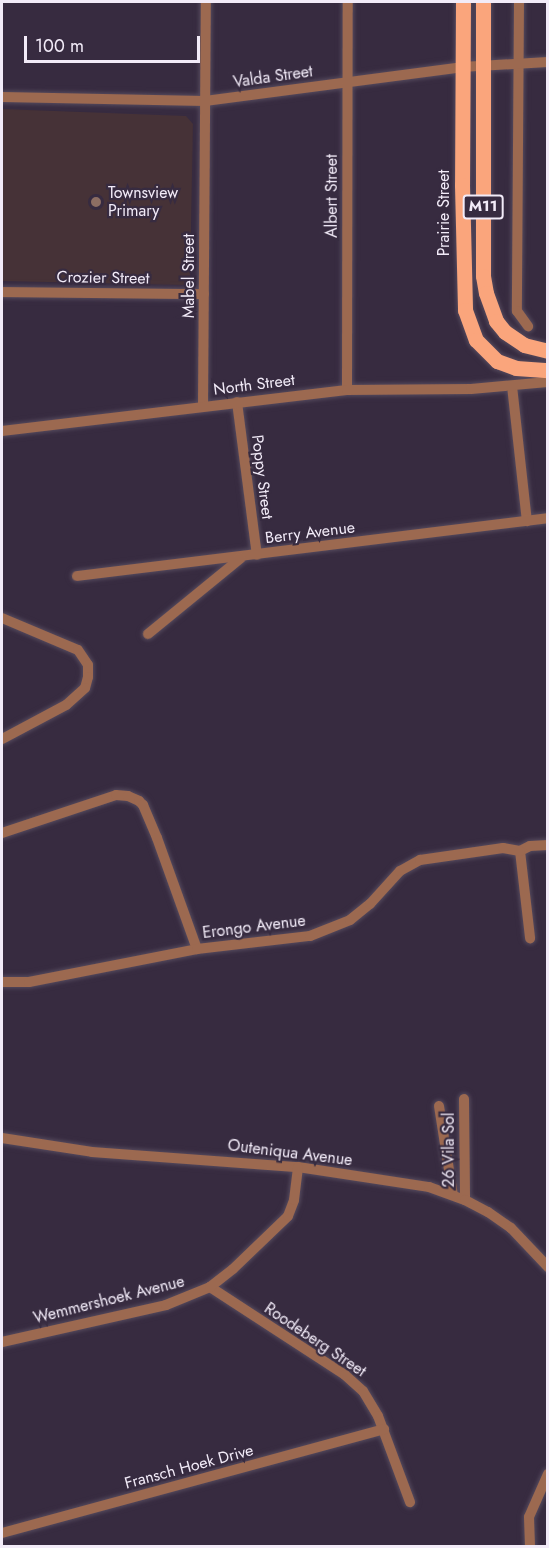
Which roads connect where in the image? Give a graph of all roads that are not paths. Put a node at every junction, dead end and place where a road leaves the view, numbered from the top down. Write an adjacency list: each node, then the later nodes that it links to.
1 (206, 2): 12 (street, Mabel Street)
2 (348, 2): 10 (street, Albert Street)
3 (463, 2): 9 (main road, Prairie Street / M11)
4 (483, 2): 8 (main road, M11)
5 (519, 2): 7 (street)
6 (548, 62): 7 (street, Valda Street)
7 (519, 63): 8 (street, Valda Street); 15 (street)
8 (484, 66): 9 (street, Valda Street); 16 (main road, M11)
9 (462, 68): 10 (street, Valda Street); 17 (main road, Prairie Street / M11)
10 (347, 82): 12 (street, Valda Street); 20 (street, Albert Street)
11 (2, 97): 12 (street, Valda Street)
12 (205, 101): 14 (street, Mabel Street)
13 (2, 292): 14 (street, Crozier Street)
14 (204, 294): 22 (street, Mabel Street)
15 (528, 326)
16 (548, 351)
17 (548, 370)
18 (548, 382): 19 (street, North Street)
19 (512, 386): 20 (street, North Street); 25 (street)
20 (347, 390): 21 (street, North Street)
21 (237, 402): 22 (street, North Street); 26 (street, Poppy Street)
22 (203, 406): 23 (street, North Street)
23 (2, 431)
24 (548, 518): 25 (street, Berry Avenue)
25 (527, 520): 26 (street, Berry Avenue)
26 (257, 555): 27 (street, Berry Avenue)
27 (241, 558): 28 (street, Berry Avenue); 30 (street)
28 (77, 576)
29 (2, 618): 31 (street)
30 (148, 634)
31 (2, 739)
32 (2, 833): 36 (street)
33 (548, 844): 34 (street, Erongo Avenue)
34 (520, 851): 35 (street); 36 (street, Erongo Avenue)
35 (530, 938)
36 (197, 949): 37 (street, Erongo Avenue)
37 (2, 982)
38 (464, 1099): 43 (street, 26 Vila Sol)
39 (440, 1106): 42 (street)
40 (2, 1138): 41 (street, Outeniqua Avenue)
41 (298, 1167): 42 (street, Outeniqua Avenue); 45 (street, Wemmershoek Avenue)
42 (453, 1195): 43 (street, Outeniqua Avenue)
43 (465, 1200): 44 (street, Outeniqua Avenue)
44 (548, 1267)
45 (210, 1287): 46 (street, Wemmershoek Avenue); 47 (street, Roodeberg Street)
46 (2, 1342)
47 (384, 1429): 49 (street, Roodeberg Street); 50 (street, Fransch Hoek Drive)
48 (548, 1474): 51 (street)
49 (410, 1502)
50 (2, 1533)
51 (530, 1546)

